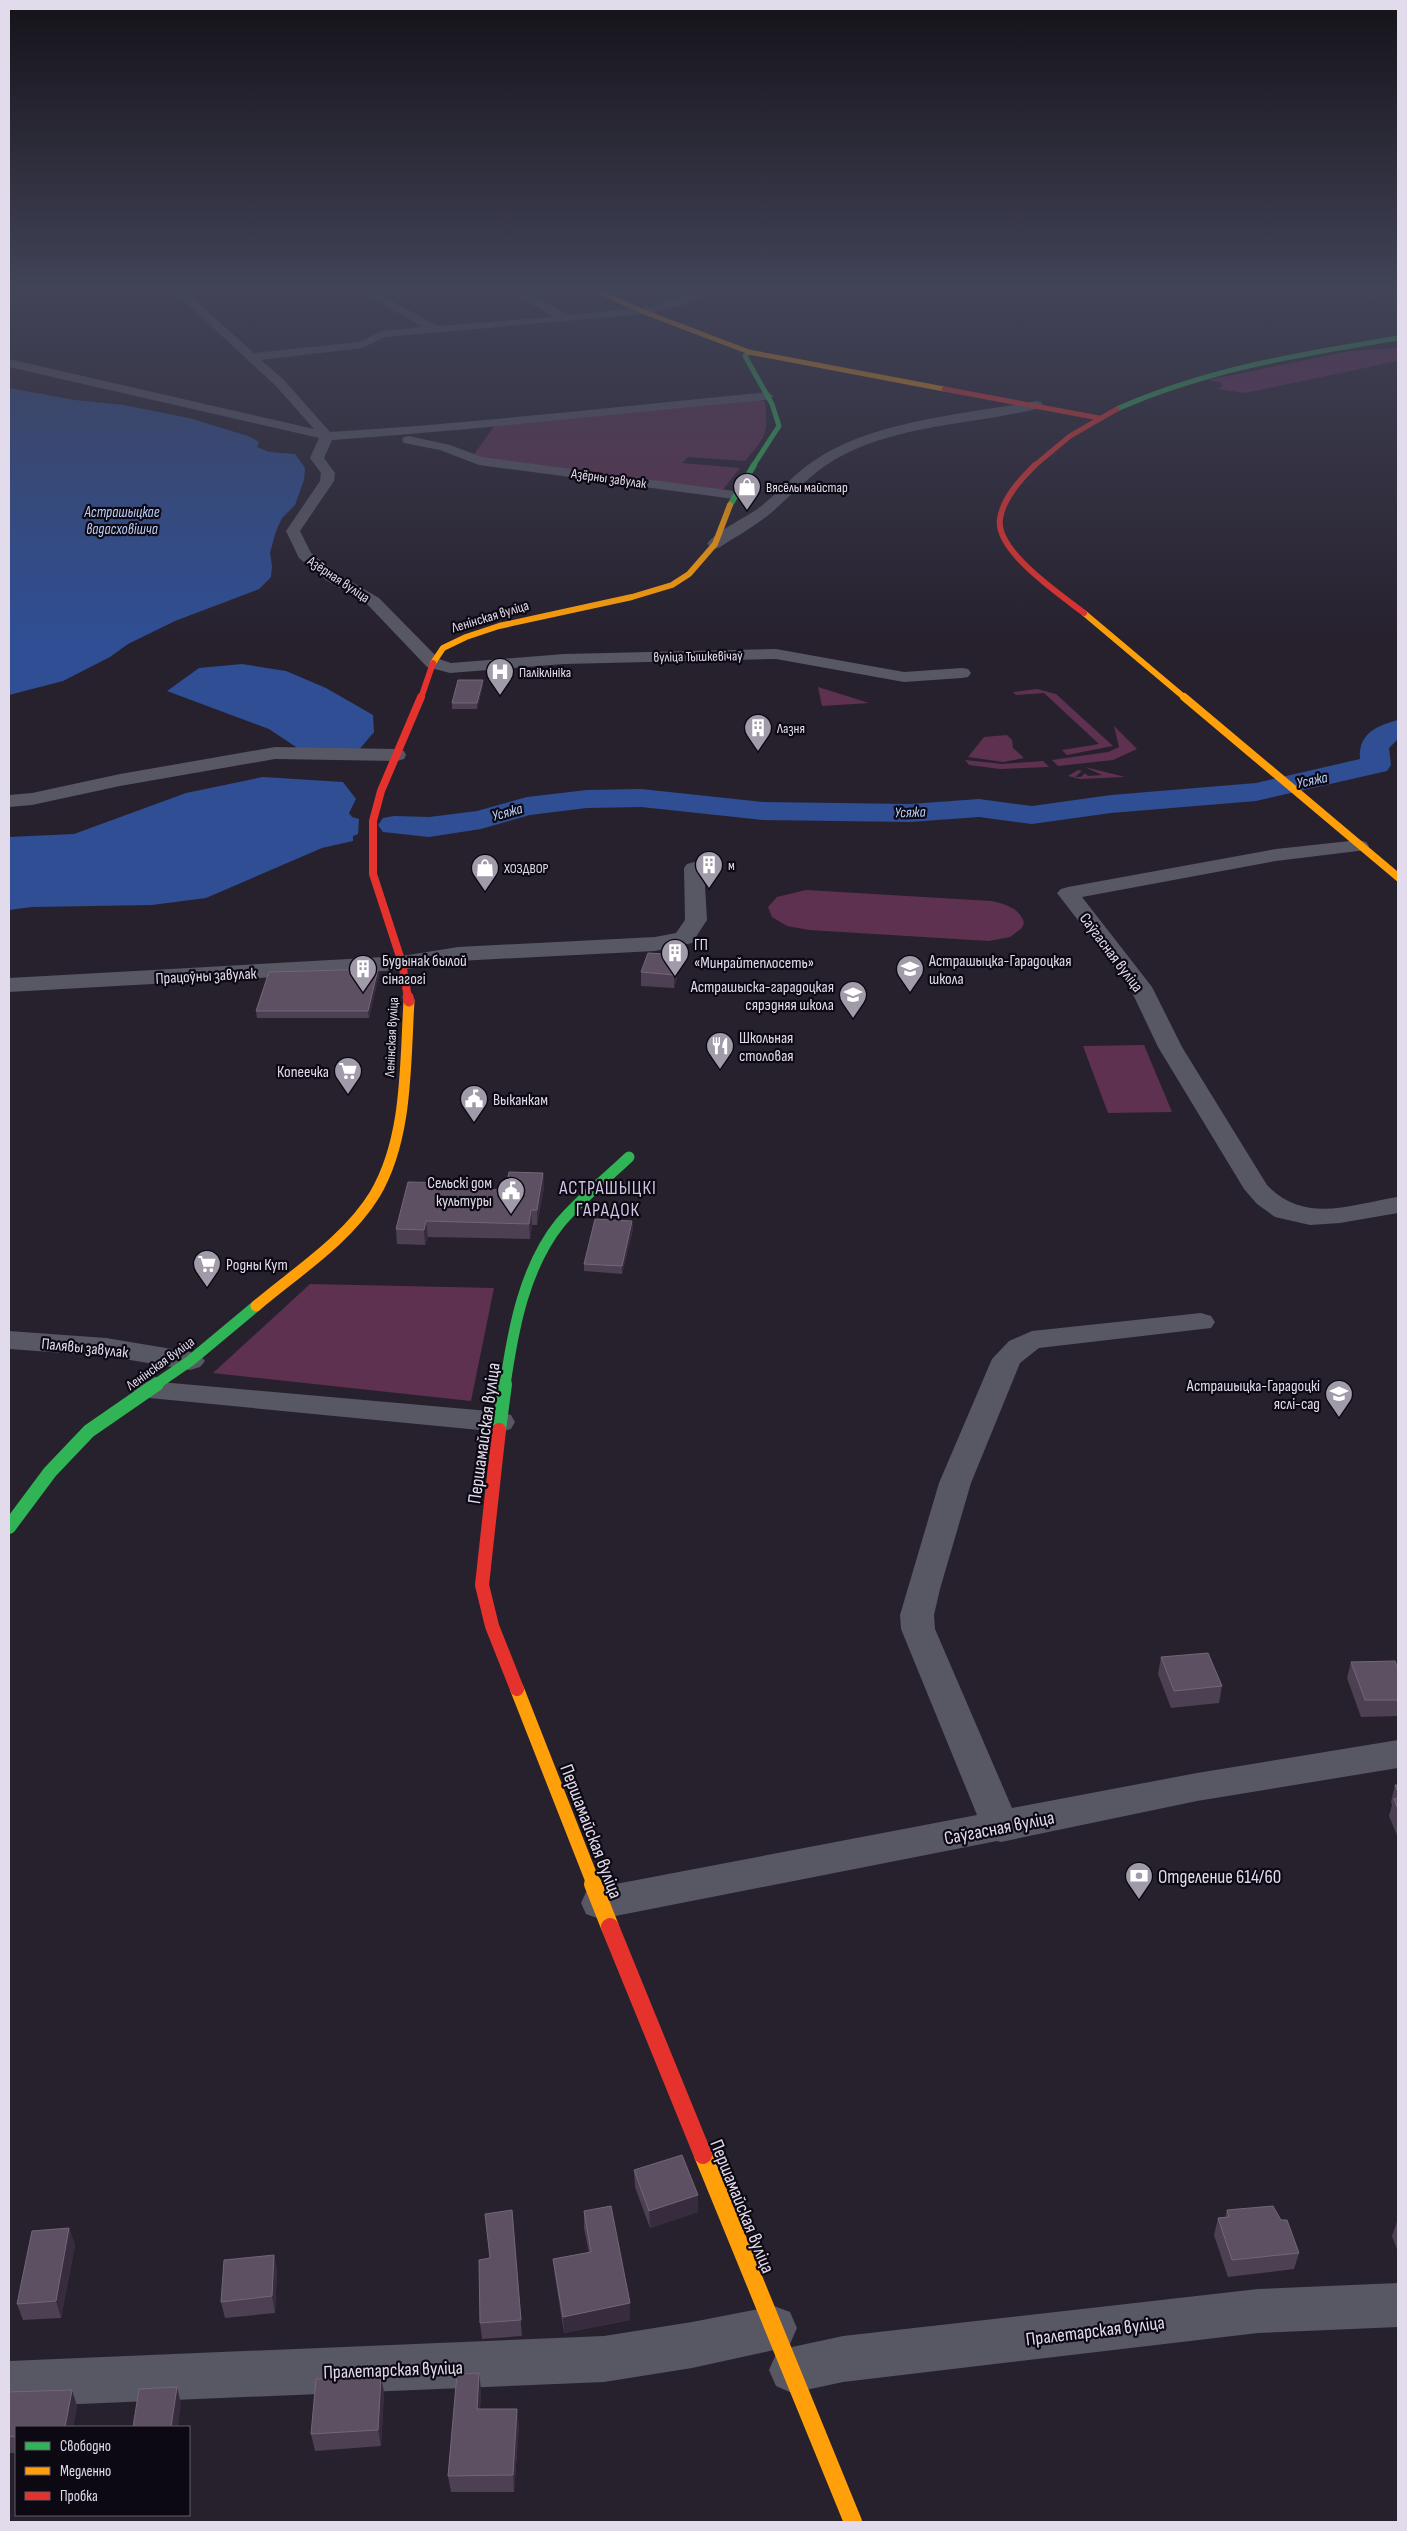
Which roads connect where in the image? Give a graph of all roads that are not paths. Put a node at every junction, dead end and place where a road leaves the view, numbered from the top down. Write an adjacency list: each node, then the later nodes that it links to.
1 (188, 404): 11 (street)
2 (301, 404): 11 (street)
3 (680, 404): 9 (street)
4 (771, 404): 13 (street, Ленінская вуліца)
5 (1032, 404): 7 (street)
6 (1126, 404): 8 (street)
7 (1037, 405): 8 (street); 14 (street)
8 (1099, 418): 19 (street)
9 (452, 428): 10 (street); 12 (street)
10 (368, 434): 11 (street); 12 (street, Азёрны завулак)
11 (327, 436): 15 (street, Азёрная вуліца)
12 (426, 442): 13 (street, Азёрны завулак)
13 (734, 495): 14 (street, Ленінская вуліца)
14 (715, 544): 15 (street, Ленінская вуліца)
15 (433, 664): 16 (street, вуліца Тышкевічаў); 17 (street, Ленінская вуліца)
16 (962, 673)
17 (397, 755): 18 (street); 22 (street, Ленінская вуліца)
18 (9, 801)
19 (1360, 846): 21 (street); 25 (street, Саўгасная вуліца)
20 (694, 868): 22 (street, Працоўны завулак)
21 (1398, 877)
22 (402, 963): 23 (street, Працоўны завулак); 28 (street, Ленінская вуліца)
23 (9, 985)
24 (629, 1157): 30 (street, Першамайская вуліца)
25 (1398, 1205)
26 (1201, 1322): 33 (street)
27 (9, 1340): 28 (street, Палявы завулак)
28 (190, 1360): 29 (street, Ленінская вуліца)
29 (149, 1390): 30 (street); 31 (street, Ленінская вуліца)
30 (500, 1422): 34 (street, Першамайская вуліца)
31 (9, 1527)
32 (1398, 1754): 33 (street, Саўгасная вуліца)
33 (1001, 1827): 34 (street, Саўгасная вуліца)
34 (600, 1903): 36 (street, Першамайская вуліца)
35 (1398, 2305): 37 (street, Пралетарская вуліца)
36 (774, 2328): 37 (street, Першамайская вуліца); 38 (street, Пралетарская вуліца)
37 (792, 2370): 39 (street, Першамайская вуліца)
38 (9, 2384)
39 (853, 2522)

